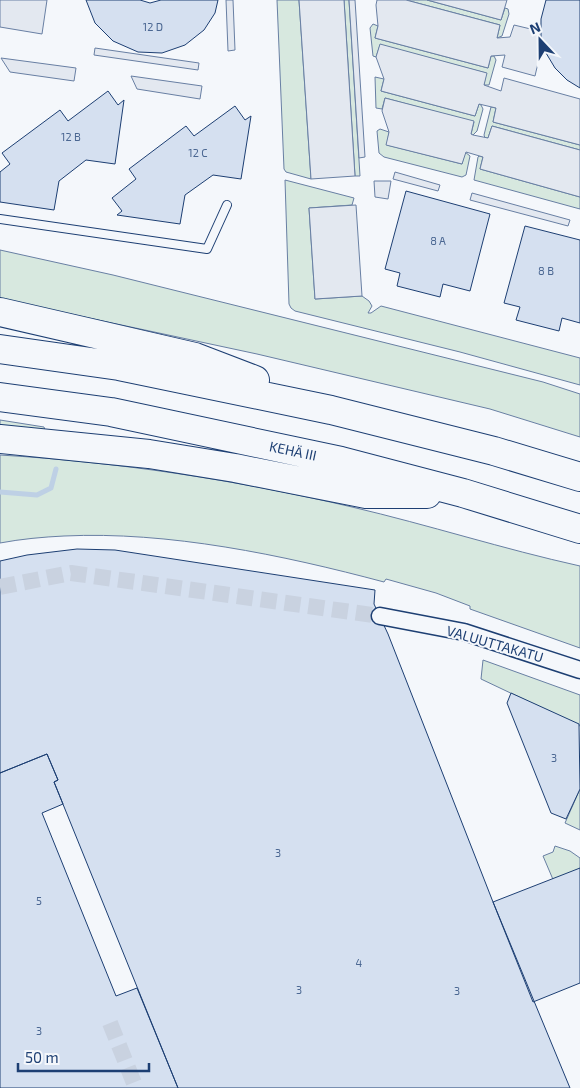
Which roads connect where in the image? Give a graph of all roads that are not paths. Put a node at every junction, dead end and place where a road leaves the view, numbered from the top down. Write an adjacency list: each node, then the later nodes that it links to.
1 (227, 205): 2 (lane)
2 (0, 219)
3 (0, 312): 6 (highway)
4 (0, 350): 6 (highway)
5 (0, 397): 9 (highway, KEHÄ III)
6 (331, 410): 8 (highway)
7 (2, 440): 9 (highway)
8 (580, 476)
9 (463, 493): 10 (highway, KEHÄ III)
10 (580, 529)
11 (380, 616): 12 (street, VALUUTTAKATU)
12 (580, 670)

